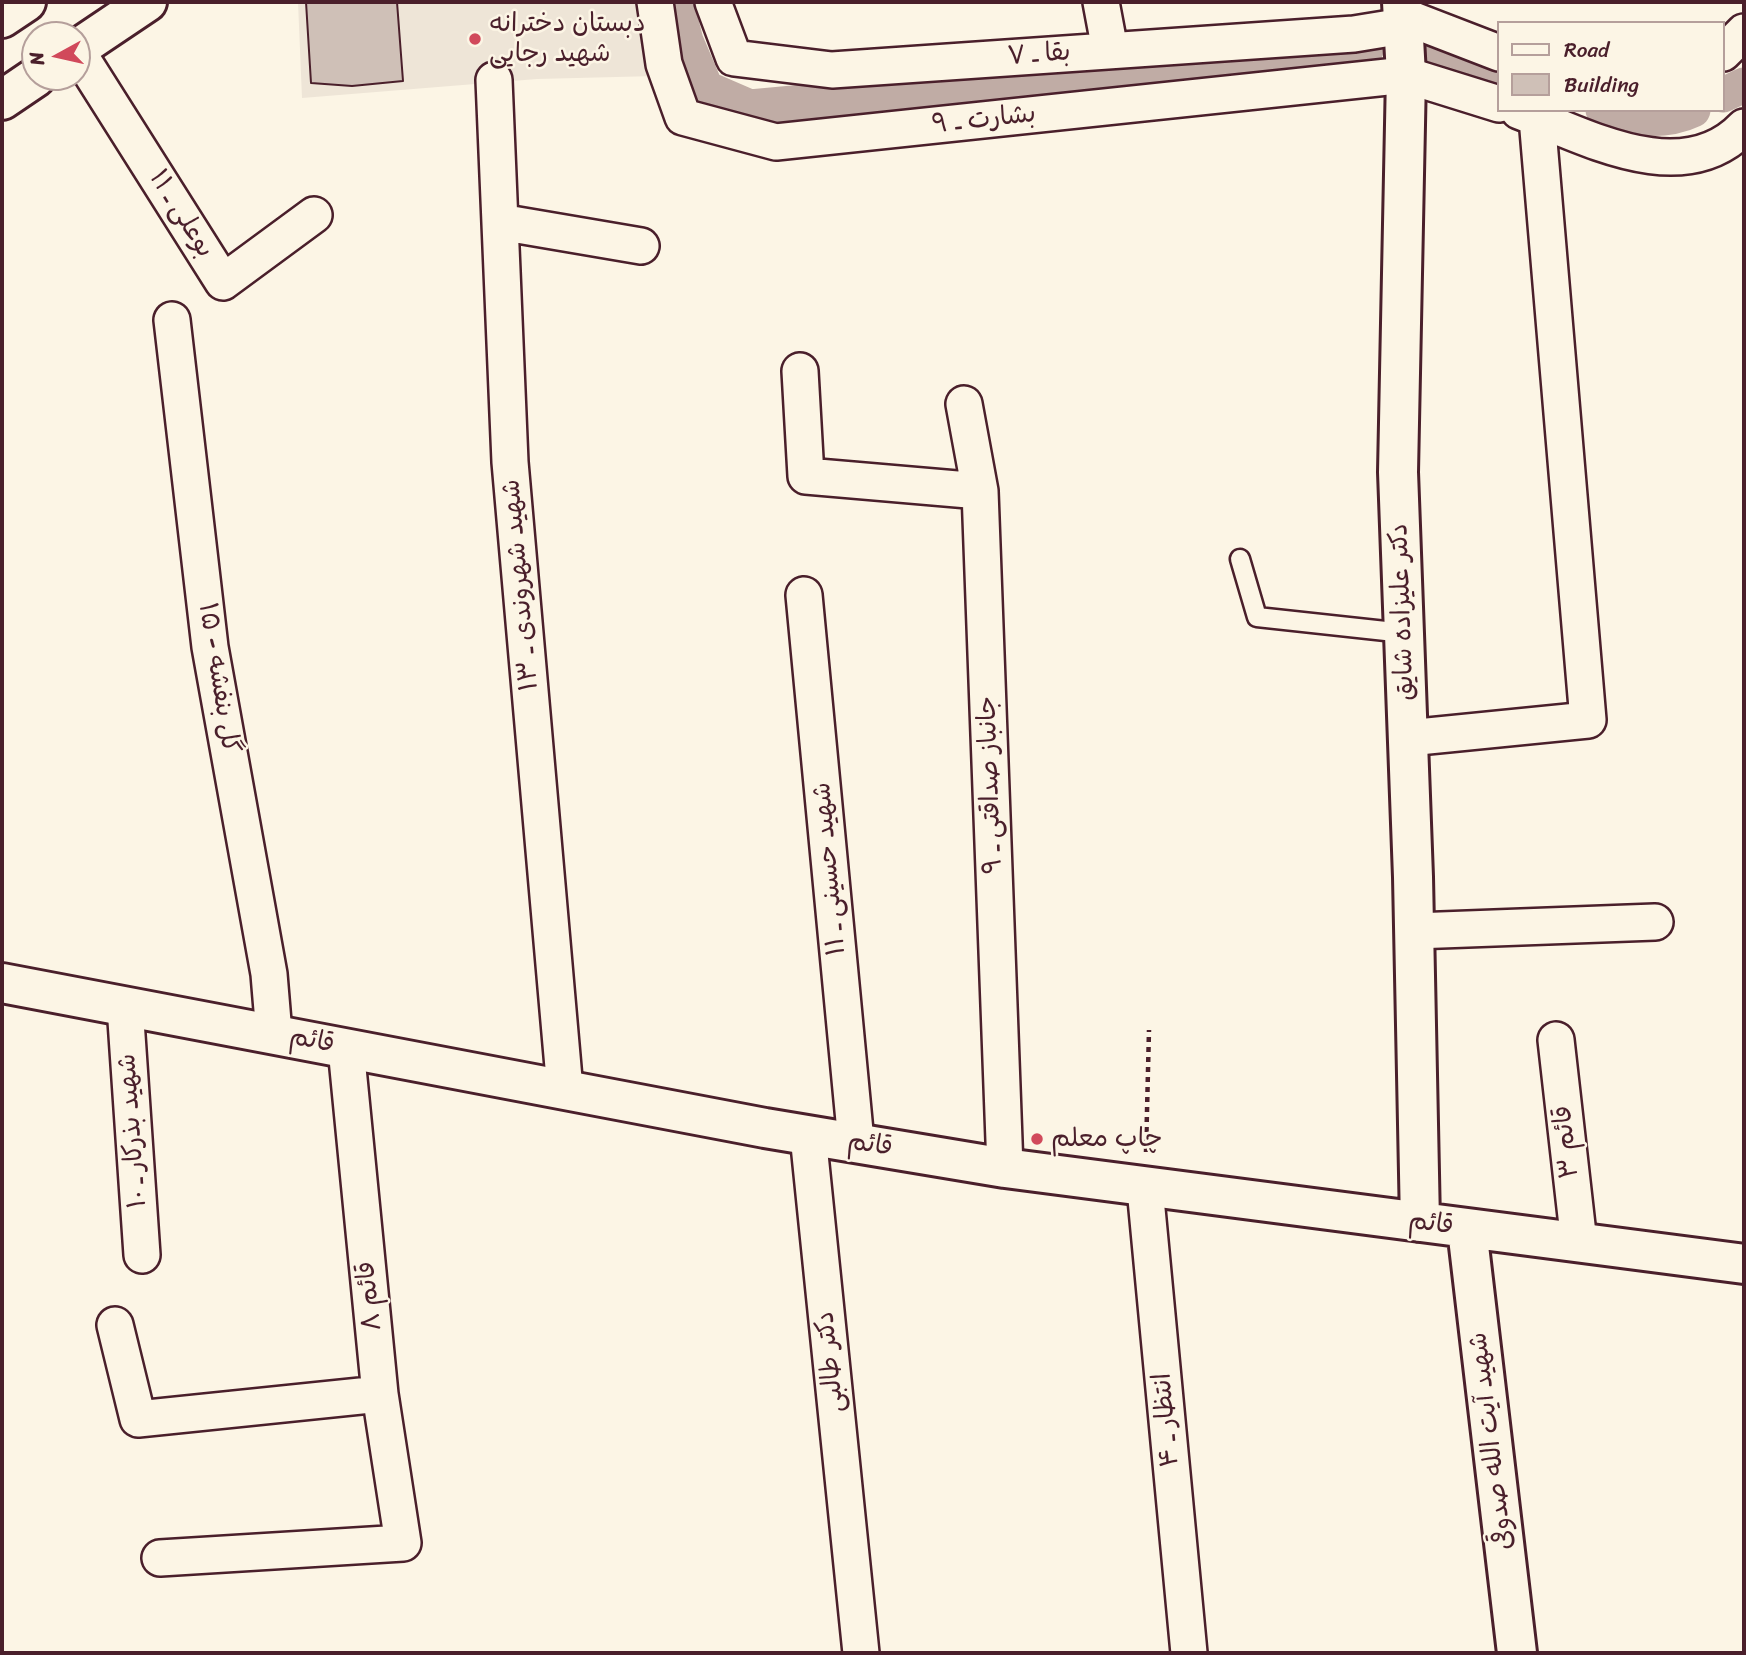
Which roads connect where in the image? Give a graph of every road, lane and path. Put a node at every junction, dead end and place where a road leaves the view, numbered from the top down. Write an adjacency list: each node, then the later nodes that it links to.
1 (26, 2): 7 (street)
2 (147, 2): 9 (street)
3 (655, 2): 14 (street, بشارت ـ ۹)
4 (713, 2): 10 (street, بقا ـ ۷)
5 (1101, 2): 10 (street)
6 (1403, 15): 10 (street, بقا ـ ۷); 12 (street); 14 (street, دکتر علیزاده شایق)
7 (2, 18)
8 (1744, 32): 11 (street)
9 (91, 40)
10 (1110, 50)
11 (1725, 51)
12 (1498, 53)
13 (91, 72): 21 (street, بوعلی ـ ۱۱)
14 (1406, 75): 18 (street); 30 (street, دکتر علیزاده شایق)
15 (494, 80): 22 (street, شهید شهروندی ـ ۱۳)
16 (21, 87): 17 (street)
17 (2, 100)
18 (1498, 104)
19 (1527, 114): 20 (street); 31 (street)
20 (1744, 127)
21 (314, 215)
22 (500, 222): 23 (street); 40 (street, شهید شهروندی ـ ۱۳)
23 (641, 246)
24 (172, 320): 37 (street, گل بنفشه - ۱۵)
25 (800, 371): 27 (street)
26 (964, 404): 27 (street, جانباز صداقتی ـ ۹)
27 (980, 491): 43 (street, جانباز صداقتی ـ ۹)
28 (1240, 559): 30 (lane)
29 (804, 595): 42 (street, شهید حسینی ـ ۱۱)
30 (1404, 633): 31 (street, دکتر علیزاده شایق)
31 (1408, 738): 33 (street, دکتر علیزاده شایق)
32 (1655, 922): 33 (street)
33 (1414, 931): 45 (street, دکتر علیزاده شایق)
34 (2, 983): 35 (street, قائم)
35 (125, 1006): 37 (street, قائم); 48 (street, شهید بذرکار ـ ۱۰)
36 (1149, 1030): 44 (path)
37 (274, 1034): 39 (street, قائم)
38 (1556, 1040): 47 (street, قائم ۳)
39 (346, 1048): 40 (street, قائم); 51 (street, قائم ۸)
40 (565, 1090): 41 (street, قائم)
41 (808, 1135): 42 (street, قائم); 53 (street, دکتر طالبی)
42 (856, 1142): 43 (street, قائم)
43 (1005, 1168): 44 (street, قائم)
44 (1145, 1188): 45 (street, قائم); 54 (street, انتظار ـ ۴)
45 (1420, 1222): 46 (street, قائم)
46 (1466, 1229): 47 (street, قائم); 55 (street, شهید آیت الله صدوقی)
47 (1579, 1244): 49 (street, قائم)
48 (142, 1255)
49 (1744, 1264)
50 (115, 1325): 51 (street)
51 (380, 1394): 52 (street, قائم ۸)
52 (160, 1558)
53 (861, 1653)
54 (1189, 1653)
55 (1517, 1653)

